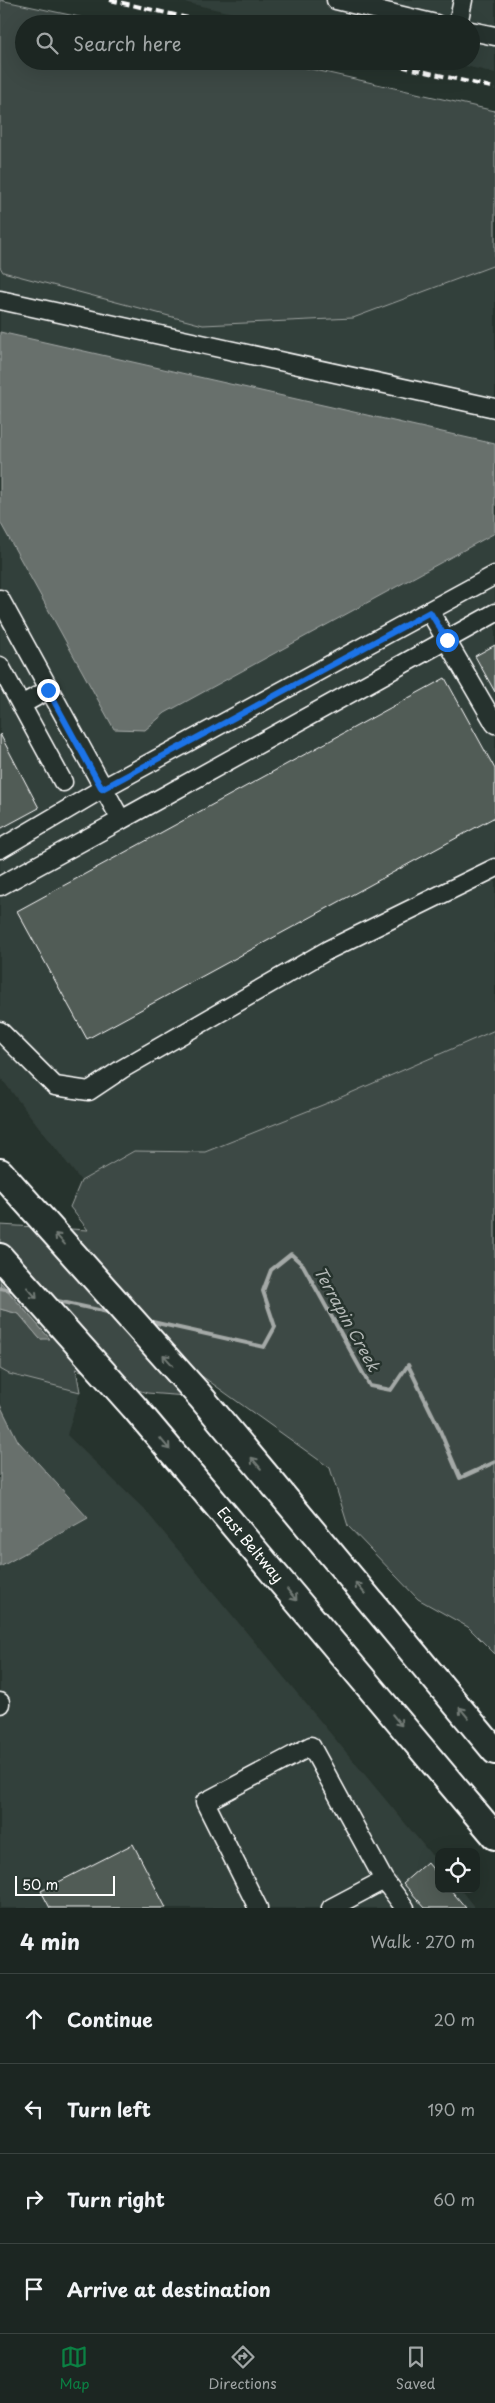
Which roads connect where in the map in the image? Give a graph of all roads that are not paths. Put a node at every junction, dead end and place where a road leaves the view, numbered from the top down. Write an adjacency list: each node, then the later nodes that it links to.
1 (336, 0): 3 (lane)
2 (464, 0): 4 (lane)
3 (398, 15)
4 (460, 15)
5 (480, 33): 6 (lane)
6 (495, 36)
7 (0, 300): 8 (lane)
8 (495, 408)
9 (495, 575): 11 (lane)
10 (0, 599): 15 (lane)
11 (430, 612): 13 (lane); 19 (lane)
12 (495, 613): 13 (lane)
13 (447, 640): 17 (lane); 20 (lane)
14 (0, 666): 16 (lane)
15 (48, 690): 16 (lane); 19 (lane)
16 (21, 705): 18 (lane)
17 (495, 724)
18 (64, 782)
19 (102, 789): 20 (lane); 21 (lane)
20 (120, 820): 23 (lane)
21 (0, 849)
22 (495, 868): 24 (lane)
23 (0, 886)
24 (0, 1031)
25 (0, 1172): 27 (highway, one-way to 25)
26 (0, 1257): 28 (highway, East Beltway, one-way to 28)
27 (495, 1751)
28 (495, 1836)
29 (384, 1880): 30 (lane); 31 (lane); 32 (lane)
30 (258, 1908)
31 (331, 1908)
32 (405, 1908)

